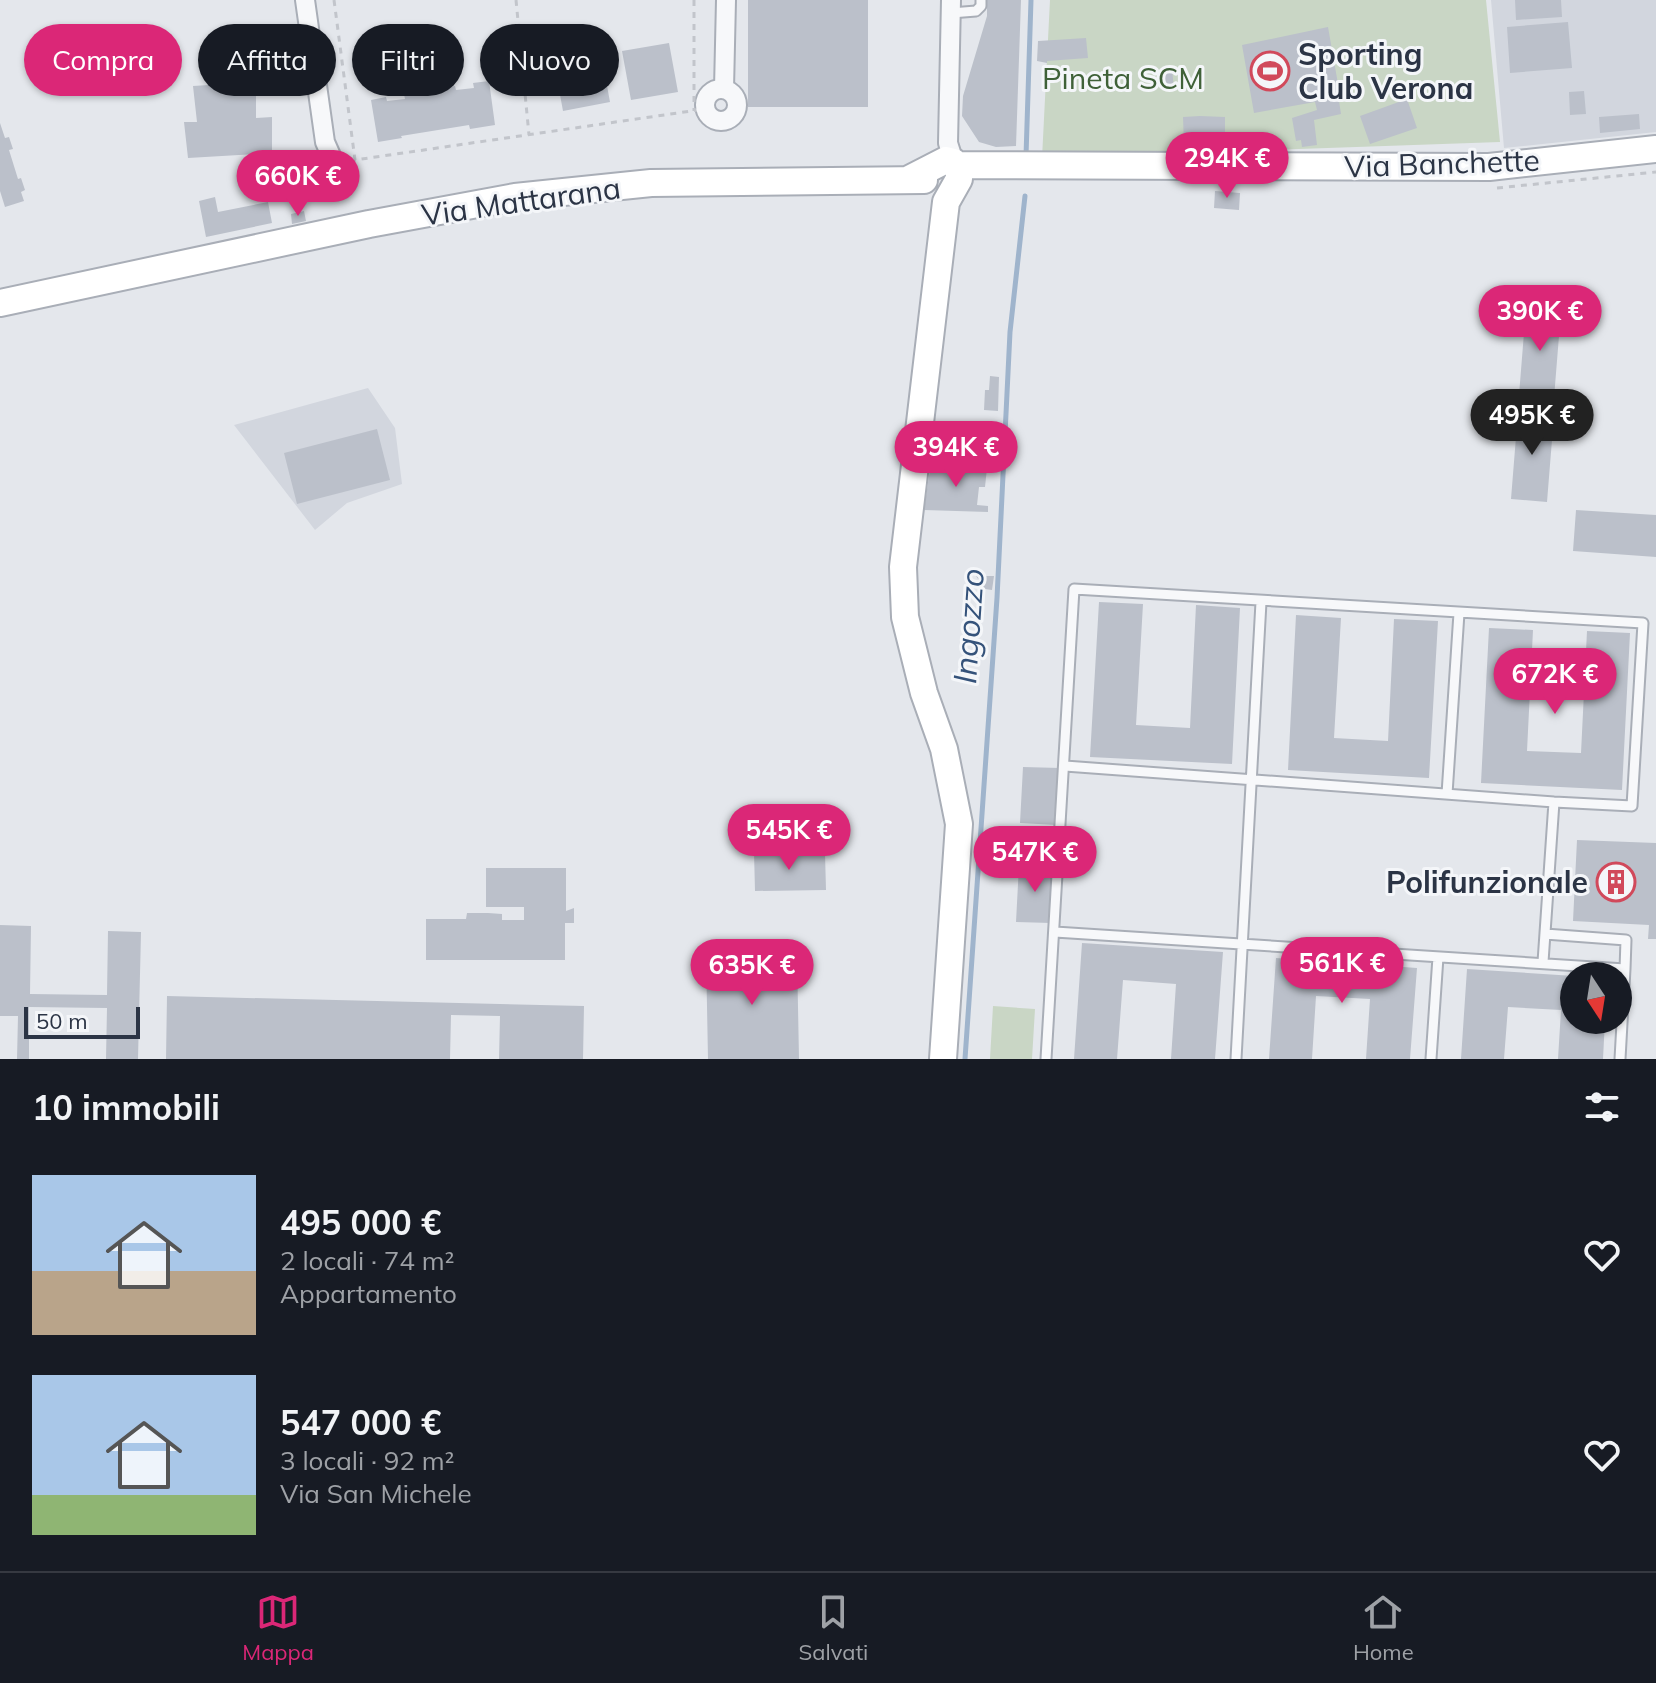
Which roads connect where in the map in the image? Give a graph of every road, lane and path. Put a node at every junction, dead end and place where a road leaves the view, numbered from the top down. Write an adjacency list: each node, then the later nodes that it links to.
1 (305, 0): 12 (street)
2 (334, 0): 10 (path)
3 (516, 0): 10 (path)
4 (694, 0): 9 (path)
5 (726, 0): 8 (street)
6 (981, 0): 7 (lane)
7 (951, 6): 13 (street)
8 (724, 89): 9 (street); 9 (street)
9 (700, 110): 10 (path)
10 (529, 135)
11 (1656, 149): 13 (street, Via Banchette)
12 (336, 167)
13 (947, 173): 14 (street, Via Mattarana); 29 (street)
14 (0, 303)
15 (1261, 602): 16 (lane); 17 (lane); 18 (lane)
16 (1459, 613): 19 (lane); 20 (lane)
17 (1065, 766): 18 (lane); 21 (lane)
18 (1251, 780): 19 (lane); 23 (lane)
19 (1447, 794): 20 (lane)
20 (1554, 802): 22 (lane)
21 (1055, 932): 23 (lane); 30 (lane)
22 (1545, 934): 25 (lane); 26 (lane)
23 (1242, 944): 24 (lane); 31 (lane)
24 (1438, 957): 25 (lane); 32 (lane)
25 (1543, 962): 27 (lane)
26 (1625, 962)
27 (1560, 963)
28 (1621, 1034): 33 (lane)
29 (943, 1059)
30 (1046, 1059)
31 (1236, 1059)
32 (1431, 1059)
33 (1620, 1059)

